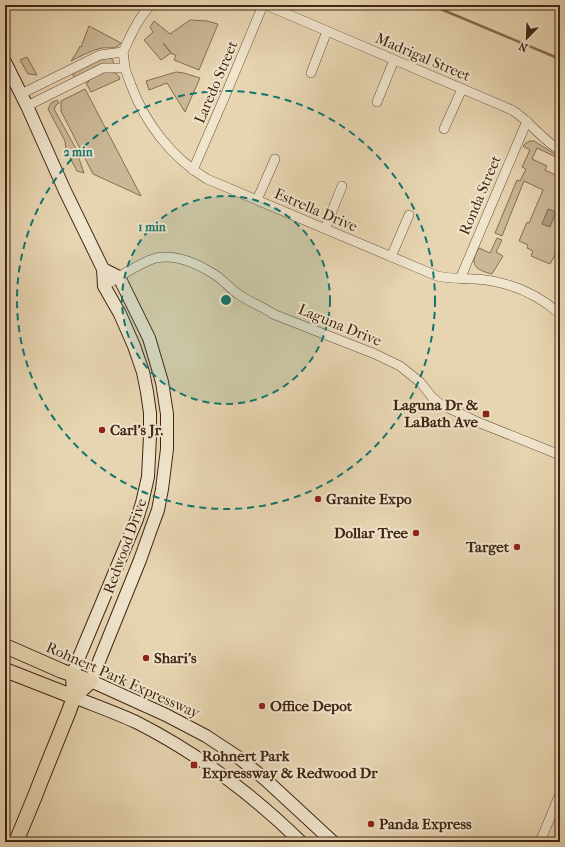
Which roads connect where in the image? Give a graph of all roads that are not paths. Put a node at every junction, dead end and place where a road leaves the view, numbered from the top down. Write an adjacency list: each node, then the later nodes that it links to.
1 (151, 5): 4 (street)
2 (264, 5): 3 (street, Madrigal Street); 17 (street, Laredo Street)
3 (327, 31): 5 (street, Madrigal Street); 8 (street)
4 (123, 52): 7 (street, Estrella Drive); 10 (street)
5 (394, 60): 9 (street, Madrigal Street); 11 (street)
6 (5, 62): 10 (main road, Redwood Drive)
7 (125, 68): 12 (street); 17 (street, Estrella Drive)
8 (311, 73)
9 (462, 89): 13 (street, Madrigal Street); 14 (street)
10 (20, 94): 12 (main road, Redwood Drive)
11 (377, 102)
12 (27, 106): 23 (main road, Redwood Drive)
13 (526, 121): 15 (street, Madrigal Street); 25 (street, Ronda Street)
14 (444, 129)
15 (560, 150)
16 (275, 159): 19 (street)
17 (193, 170): 19 (street, Estrella Drive)
18 (342, 186): 21 (street)
19 (257, 200): 21 (street, Estrella Drive)
20 (409, 215): 22 (street)
21 (325, 229): 22 (street, Estrella Drive)
22 (391, 257): 25 (street, Estrella Drive)
23 (103, 269): 24 (main road); 26 (main road, Redwood Drive)
24 (119, 277): 26 (street, Laguna Drive); 28 (street, Laguna Drive); 32 (main road, Redwood Drive)
25 (460, 279): 27 (street, Estrella Drive)
26 (104, 286): 31 (main road, Redwood Drive)
27 (560, 314)
28 (560, 455)
29 (5, 646): 31 (main road, Rohnert Park Expressway)
30 (5, 670): 33 (main road)
31 (73, 675): 32 (main road, Rohnert Park Expressway); 33 (main road, Redwood Drive)
32 (91, 681): 33 (main road, Redwood Drive); 35 (main road, Rohnert Park Expressway)
33 (74, 697): 36 (main road); 37 (main road, Redwood Drive)
34 (560, 794): 40 (street)
35 (303, 814): 36 (main road); 39 (main road, Rohnert Park Expressway)
36 (289, 830): 38 (main road)
37 (16, 842)
38 (301, 842)
39 (333, 842)
40 (540, 842)

